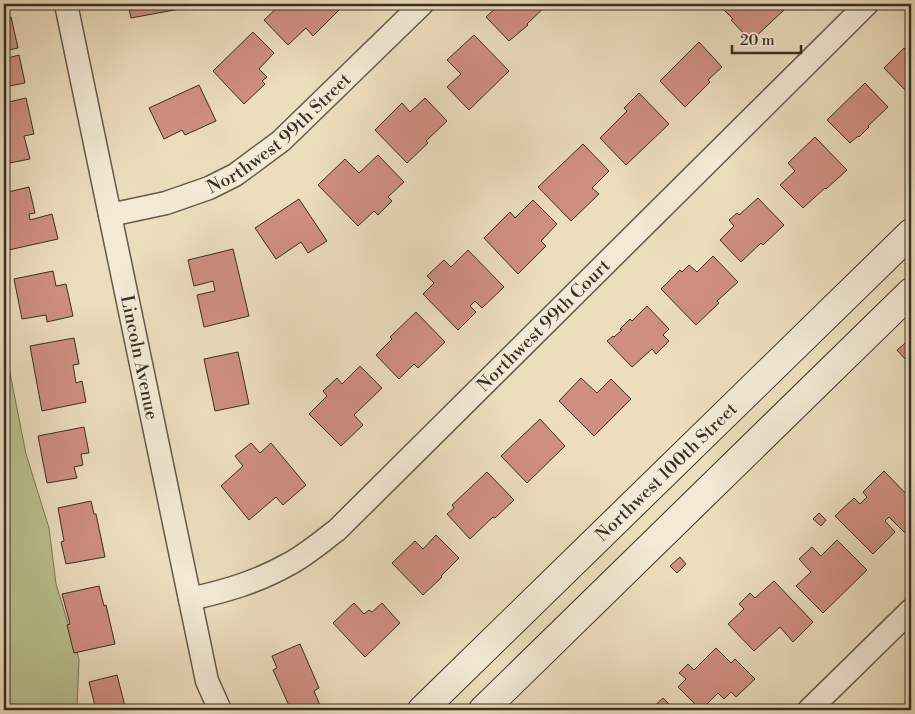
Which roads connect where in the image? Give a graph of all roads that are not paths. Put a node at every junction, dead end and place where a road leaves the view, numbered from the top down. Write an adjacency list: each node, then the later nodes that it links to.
1 (66, 4): 4 (street, Lincoln Avenue)
2 (422, 4): 4 (street, Northwest 99th Street)
3 (865, 4): 7 (street, Northwest 99th Court)
4 (110, 216): 7 (street, Lincoln Avenue)
5 (911, 233): 10 (main road, Northwest 100th Street)
6 (911, 292): 11 (main road)
7 (190, 599): 9 (street, Lincoln Avenue)
8 (911, 610): 12 (street)
9 (220, 710)
10 (422, 710)
11 (483, 710)
12 (809, 710)

